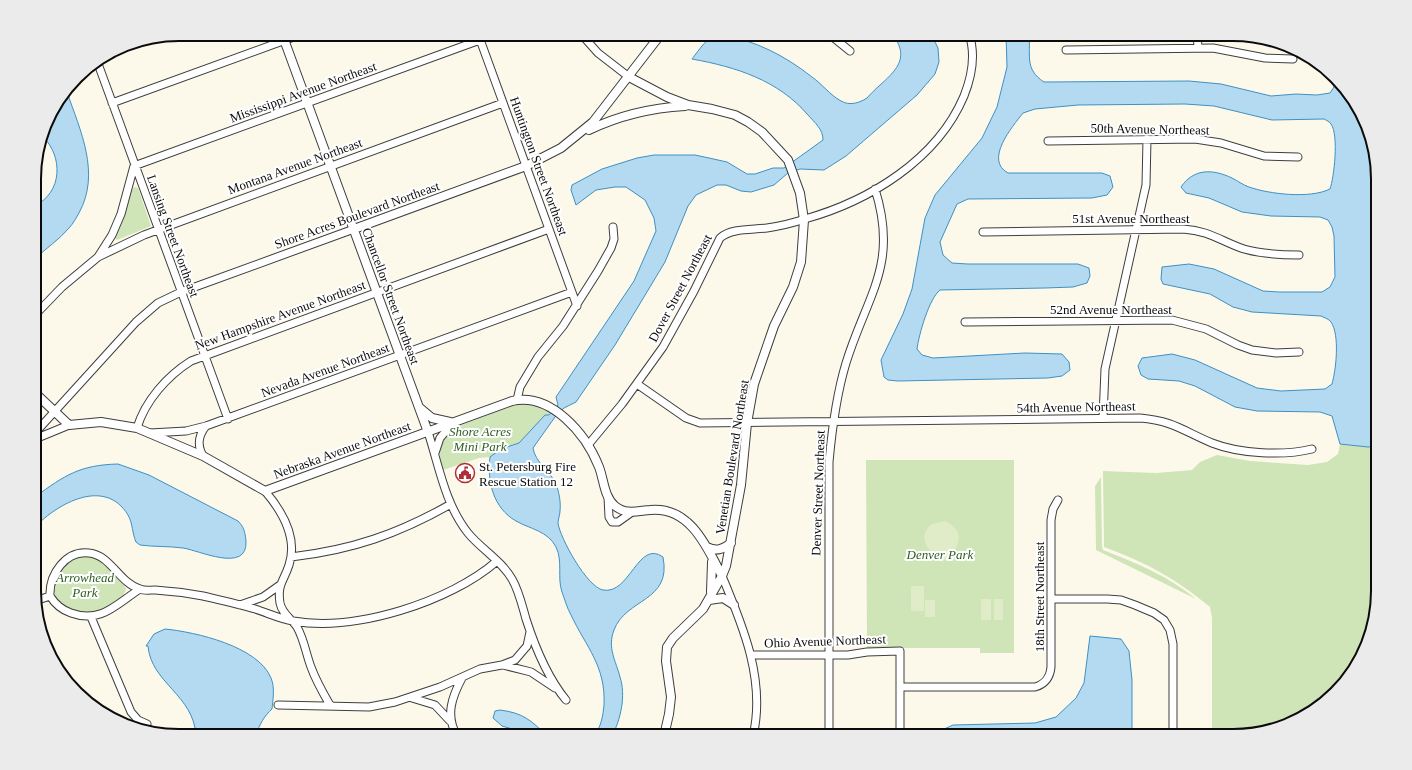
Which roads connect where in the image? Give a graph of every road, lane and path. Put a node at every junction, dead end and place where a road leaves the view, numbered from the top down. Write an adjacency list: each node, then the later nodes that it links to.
1 (274, 41): 16 (street)
2 (285, 41): 18 (street, Chancellor Street Northeast)
3 (469, 41): 18 (street, Mississippi Avenue Northeast)
4 (480, 41): 17 (street, Huntington Street Northeast)
5 (587, 41): 15 (street, Venetian Boulevard Northeast)
6 (656, 41): 15 (street, Shore Acres Boulevard Northeast)
7 (838, 41): 12 (street)
8 (971, 41): 27 (street, Dover Street Northeast)
9 (1198, 41): 10 (street)
10 (1198, 47): 11 (street); 13 (street)
11 (1066, 50)
12 (850, 51)
13 (1293, 59)
14 (99, 66): 16 (street, Lansing Street Northeast)
15 (629, 77): 19 (street, Venetian Boulevard Northeast); 20 (street, Shore Acres Boulevard Northeast)
16 (112, 103): 24 (street, Lansing Street Northeast)
17 (503, 103): 25 (street, Montana Avenue Northeast); 26 (street, Huntington Street Northeast)
18 (307, 104): 24 (street, Mississippi Avenue Northeast); 25 (street, Chancellor Street Northeast)
19 (688, 105): 20 (street, Venetian Boulevard Northeast); 28 (street, Venetian Boulevard Northeast)
20 (581, 134): 26 (street, Shore Acres Boulevard Northeast)
21 (1147, 139): 22 (street, 50th Avenue Northeast); 23 (street, 50th Avenue Northeast); 33 (street)
22 (1048, 141)
23 (1298, 157)
24 (134, 166): 30 (street, Lansing Street Northeast); 36 (street, Montana Avenue Northeast)
25 (330, 166): 30 (street, Montana Avenue Northeast); 31 (street, Chancellor Street Northeast)
26 (526, 166): 31 (street, Shore Acres Boulevard Northeast); 32 (street, Huntington Street Northeast)
27 (875, 189): 28 (street, Dover Street Northeast); 55 (street, Denver Street Northeast)
28 (804, 220): 47 (street, Dover Street Northeast); 56 (street, Venetian Boulevard Northeast)
29 (613, 227): 40 (street)
30 (158, 229): 36 (street, Montana Avenue Northeast); 37 (street, Lansing Street Northeast)
31 (354, 229): 37 (street, Shore Acres Boulevard Northeast); 38 (street, Chancellor Street Northeast)
32 (549, 229): 38 (street, New Hampshire Avenue Northeast); 39 (street, Huntington Street Northeast)
33 (1137, 229): 34 (street, 51st Avenue Northeast); 35 (street, 51st Avenue Northeast); 42 (street)
34 (984, 232)
35 (1299, 255)
36 (98, 257): 41 (street, Montana Avenue Northeast)
37 (181, 292): 45 (street, Lansing Street Northeast); 51 (street, Shore Acres Boulevard Northeast)
38 (377, 292): 45 (street, New Hampshire Avenue Northeast); 46 (street, Chancellor Street Northeast)
39 (572, 292): 40 (street, Huntington Street Northeast); 46 (street, Nevada Avenue Northeast)
40 (577, 306): 49 (street)
41 (41, 309)
42 (1116, 320): 43 (street, 52nd Avenue Northeast); 44 (street, 52nd Avenue Northeast); 53 (street)
43 (965, 322)
44 (1299, 352)
45 (204, 355): 52 (street, Lansing Street Northeast); 60 (street, New Hampshire Avenue Northeast)
46 (400, 355): 50 (street, Chancellor Street Northeast); 52 (street, Nevada Avenue Northeast)
47 (637, 384): 56 (street, 54th Avenue Northeast); 64 (street, Dover Street Northeast)
48 (41, 399): 51 (street)
49 (517, 400): 54 (street, Nebraska Avenue Northeast); 64 (street)
50 (418, 405): 54 (street); 61 (street, Chancellor Street Northeast)
51 (55, 412): 57 (street); 59 (street, Shore Acres Boulevard Northeast)
52 (228, 418): 58 (street, Nevada Avenue Northeast)
53 (1103, 418): 55 (street, 54th Avenue Northeast); 65 (street, 54th Avenue Northeast)
54 (453, 422): 61 (street, Nebraska Avenue Northeast); 66 (street)
55 (832, 422): 56 (street, 54th Avenue Northeast); 91 (street, Denver Street Northeast)
56 (747, 423): 73 (street, Venetian Boulevard Northeast)
57 (69, 425): 60 (street); 63 (street)
58 (206, 426): 62 (street, Nevada Avenue Northeast); 67 (street)
59 (41, 427)
60 (137, 428): 62 (street)
61 (428, 432): 66 (street); 68 (street, Nebraska Avenue Northeast)
62 (150, 433): 67 (street)
63 (41, 436)
64 (588, 445): 69 (street)
65 (1312, 449)
66 (435, 455): 71 (street)
67 (203, 456): 68 (street)
68 (265, 491): 75 (street)
69 (608, 497): 72 (street); 72 (street)
70 (1058, 500): 83 (street, 18th Street Northeast)
71 (451, 504): 75 (street); 77 (street)
72 (632, 512): 74 (street)
73 (731, 542): 74 (street); 78 (street, Venetian Boulevard Northeast)
74 (707, 547): 76 (street)
75 (291, 556): 79 (street)
76 (712, 557): 78 (street); 84 (street)
77 (497, 561): 88 (street); 89 (street)
78 (722, 576): 84 (street, Venetian Boulevard Northeast); 86 (street)
79 (280, 585): 85 (street); 88 (street)
80 (140, 589): 81 (street); 85 (street); 87 (street)
81 (50, 596): 82 (street); 87 (street)
82 (41, 599)
83 (1051, 599): 94 (street, 18th Street Northeast); 107 (street)
84 (709, 600): 86 (street); 103 (street, Venetian Boulevard Northeast)
85 (240, 605): 88 (street)
86 (734, 605): 90 (street)
87 (91, 617): 101 (street)
88 (293, 621): 99 (street)
89 (530, 632): 92 (street); 95 (street)
90 (750, 655): 91 (street, Ohio Avenue Northeast); 104 (street)
91 (829, 655): 94 (street, Ohio Avenue Northeast); 105 (street, Denver Street Northeast)
92 (502, 665): 93 (street); 95 (street)
93 (462, 678): 96 (street); 100 (street)
94 (900, 687): 106 (street)
95 (557, 689): 97 (street)
96 (410, 698): 99 (street); 100 (street)
97 (566, 700)
98 (278, 705): 99 (street)
99 (330, 705)
100 (451, 723): 102 (street)
101 (147, 724)
102 (454, 729)
103 (665, 729)
104 (754, 729)
105 (829, 729)
106 (900, 729)
107 (1173, 729)

